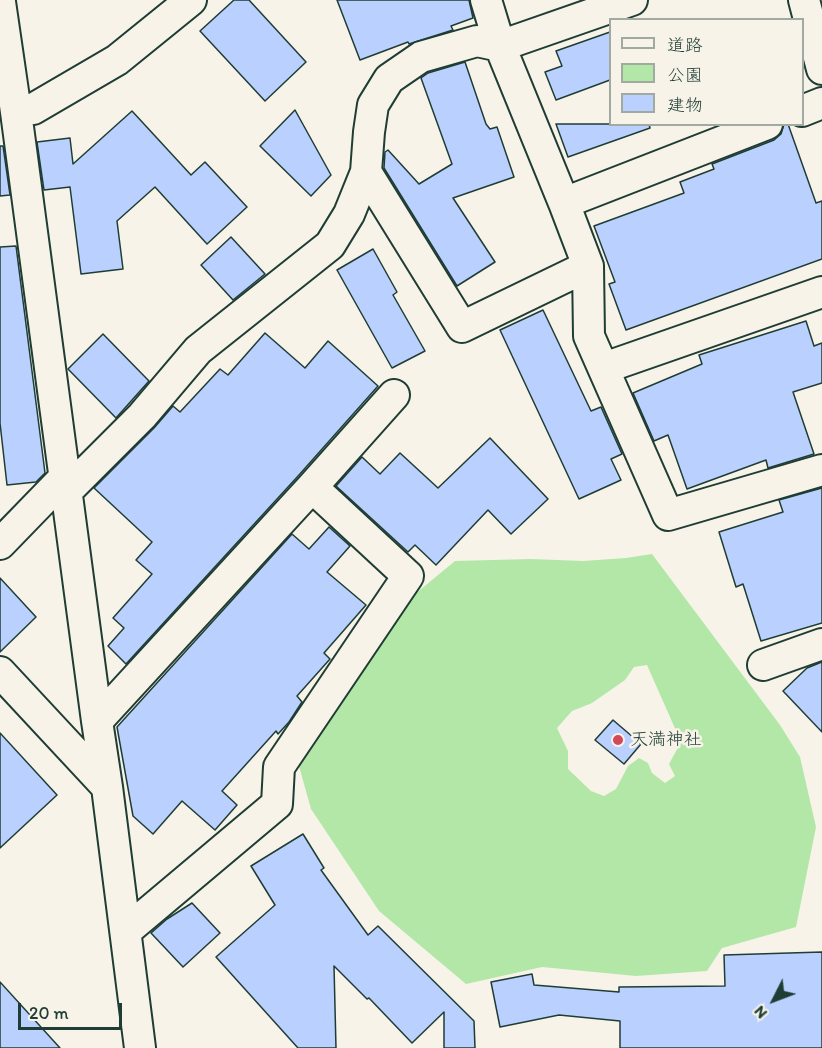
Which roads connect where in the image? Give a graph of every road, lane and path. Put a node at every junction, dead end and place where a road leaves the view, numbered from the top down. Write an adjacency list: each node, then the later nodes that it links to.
1 (191, 0): 10 (street)
2 (486, 0): 6 (street)
3 (632, 0): 6 (street)
4 (804, 0): 7 (street)
5 (0, 2): 10 (street)
6 (500, 46): 12 (street); 13 (street)
7 (822, 69)
8 (822, 104): 9 (street)
9 (804, 110)
10 (16, 112): 19 (street)
11 (762, 126): 13 (street)
12 (366, 172): 14 (street); 19 (street)
13 (564, 203): 14 (street)
14 (588, 266): 16 (street)
15 (822, 292): 16 (street)
16 (604, 368): 18 (street)
17 (394, 395): 20 (street)
18 (822, 470)
19 (65, 485): 21 (street); 25 (street)
20 (312, 487): 25 (street); 27 (street)
21 (0, 544)
22 (822, 644): 23 (street)
23 (763, 665)
24 (0, 672): 26 (street)
25 (97, 722): 26 (street)
26 (108, 787): 27 (street)
27 (126, 931): 28 (street)
28 (140, 1048)

